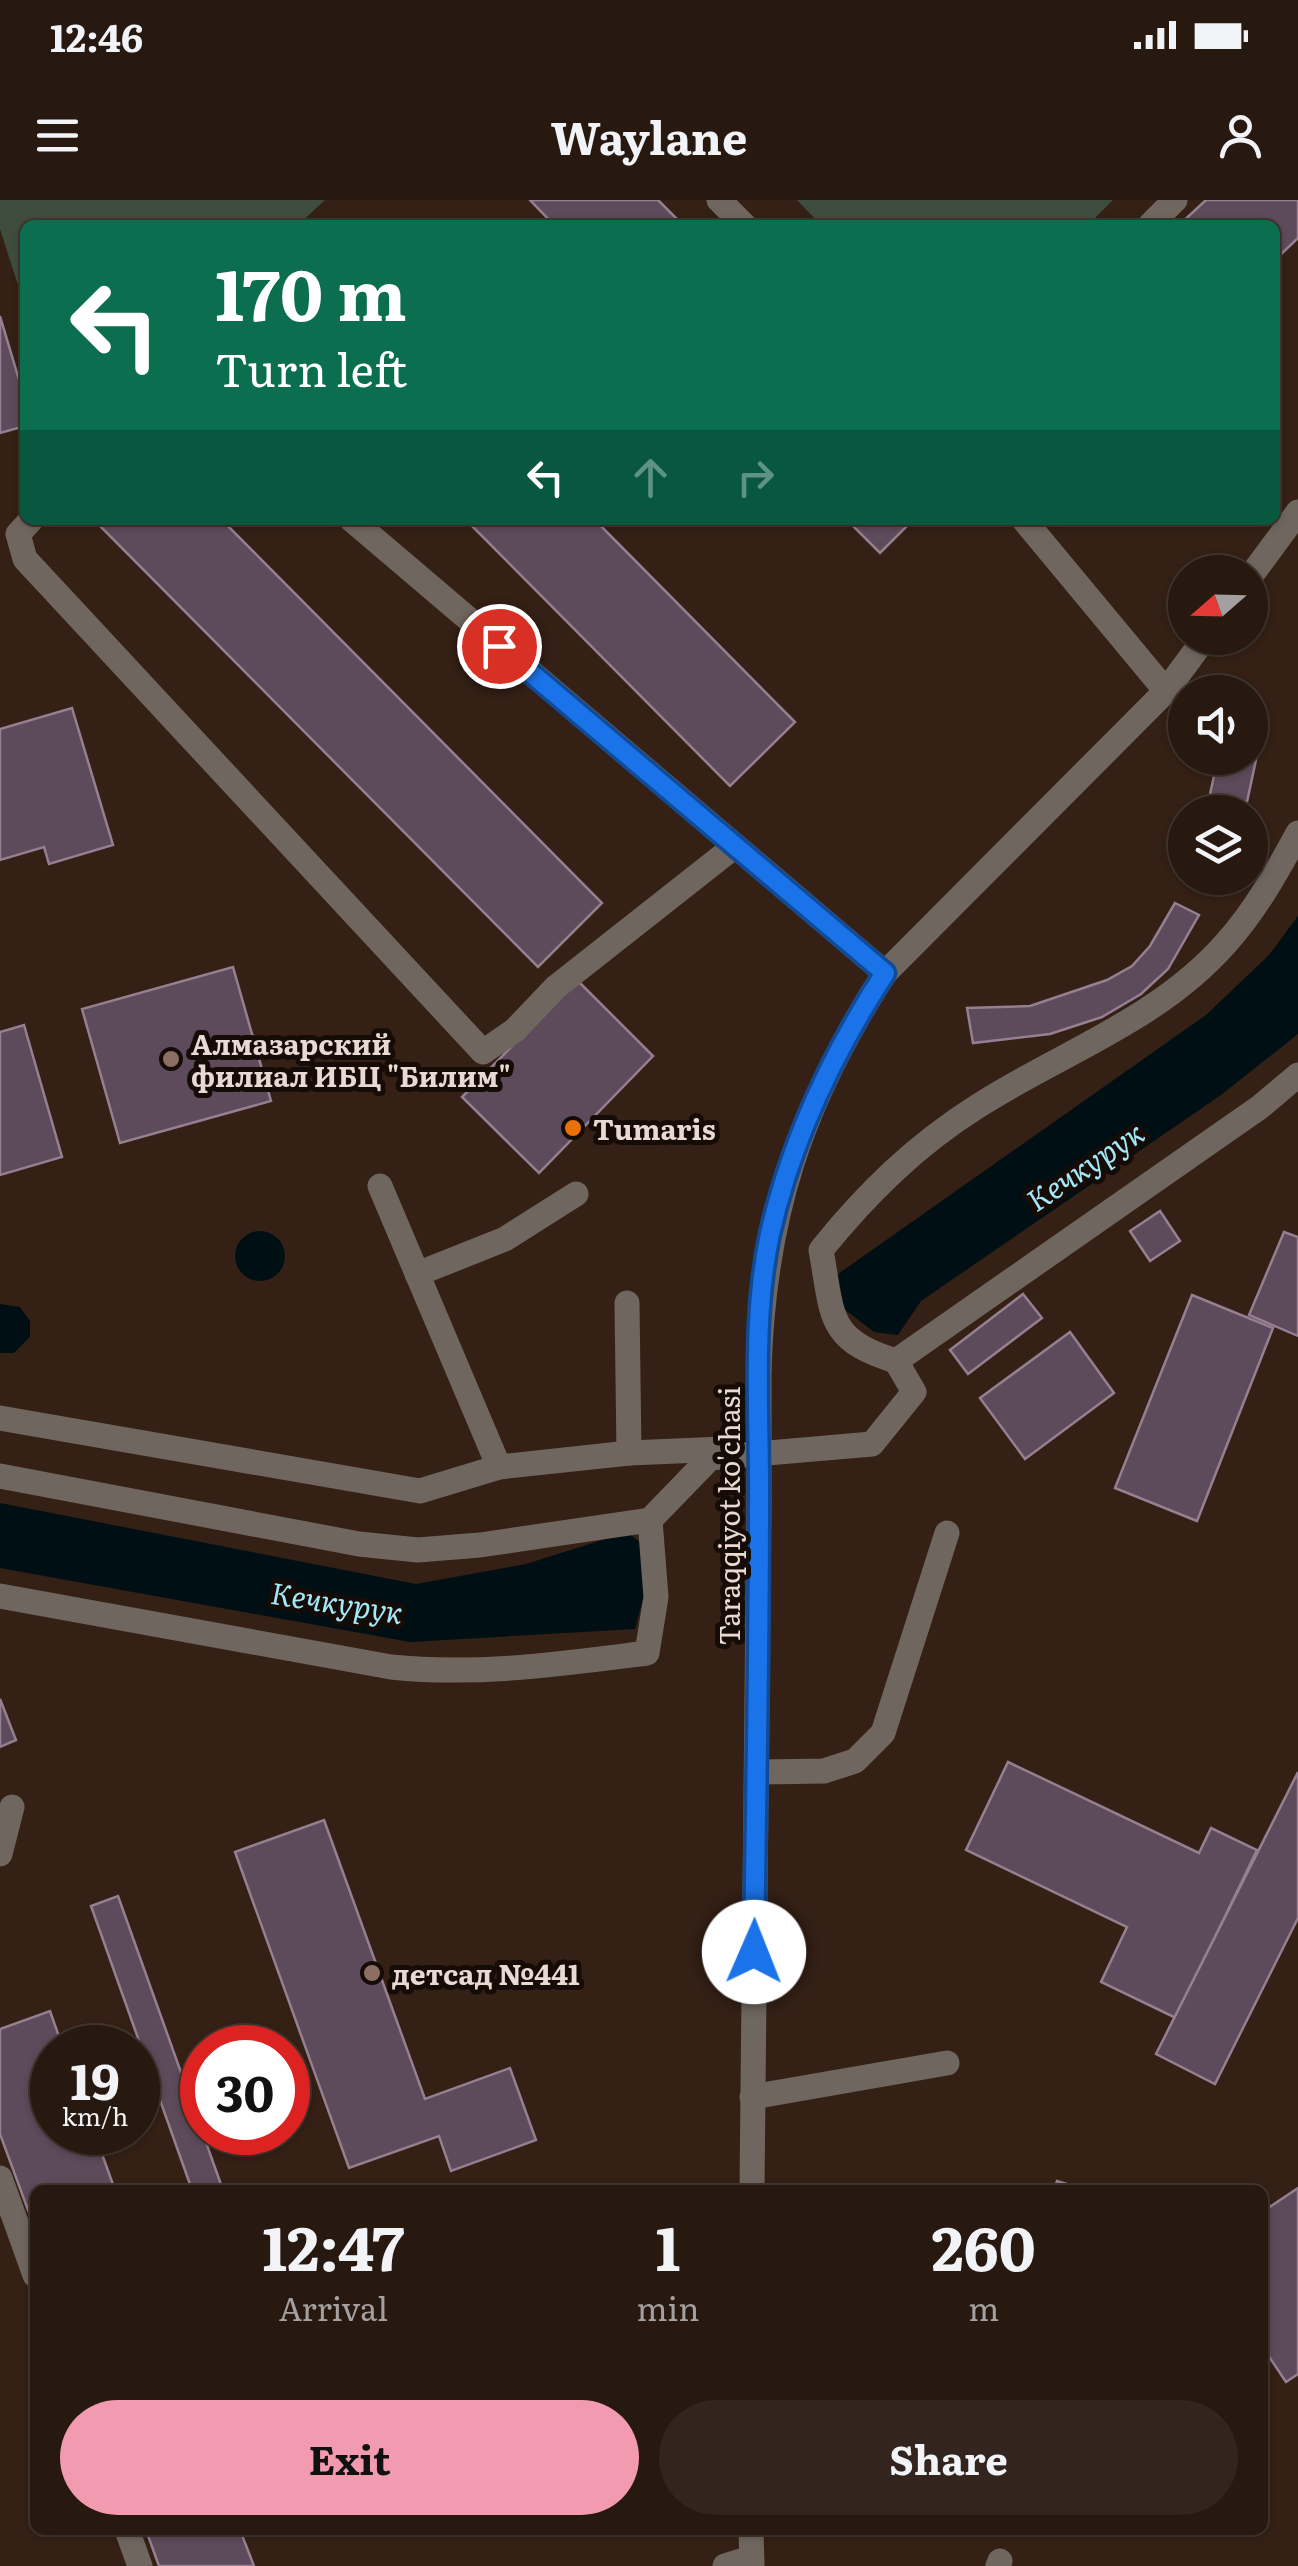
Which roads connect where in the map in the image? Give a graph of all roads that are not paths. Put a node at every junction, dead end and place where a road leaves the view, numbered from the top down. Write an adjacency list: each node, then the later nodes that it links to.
1 (718, 200): 3 (street)
2 (1175, 200): 4 (street)
3 (739, 220)
4 (1155, 220)
5 (1298, 512): 9 (street)
6 (26, 525): 13 (street)
7 (358, 525): 13 (street)
8 (1028, 525): 11 (street)
9 (1266, 555)
10 (1193, 655): 11 (street, Taraqqiyot ko'chasi)
11 (1166, 691): 14 (street, Taraqqiyot ko'chasi)
12 (1298, 833): 20 (street)
13 (735, 846): 14 (street)
14 (885, 973): 22 (street, Taraqqiyot ko'chasi, bridge)
15 (1298, 1075): 20 (street)
16 (380, 1186): 18 (street)
17 (576, 1194): 18 (street)
18 (417, 1274): 24 (street)
19 (628, 1303): 23 (street)
20 (896, 1361): 26 (street)
21 (0, 1418): 24 (street)
22 (758, 1447): 23 (street); 29 (street, Taraqqiyot ko'chasi, bridge)
23 (628, 1453): 24 (street)
24 (499, 1467)
25 (0, 1476): 26 (street)
26 (650, 1520): 28 (street)
27 (947, 1533): 29 (street)
28 (0, 1596)
29 (757, 1772): 33 (street, Taraqqiyot ko'chasi)
30 (0, 1812): 31 (street)
31 (0, 1854)
32 (947, 2062): 33 (street)
33 (752, 2097): 35 (street, Taraqqiyot ko'chasi)
34 (0, 2178): 36 (street)
35 (752, 2185)
36 (30, 2261)
37 (129, 2535): 40 (street)
38 (751, 2535): 39 (street)
39 (752, 2562): 41 (street)
40 (140, 2566)
41 (726, 2566)

